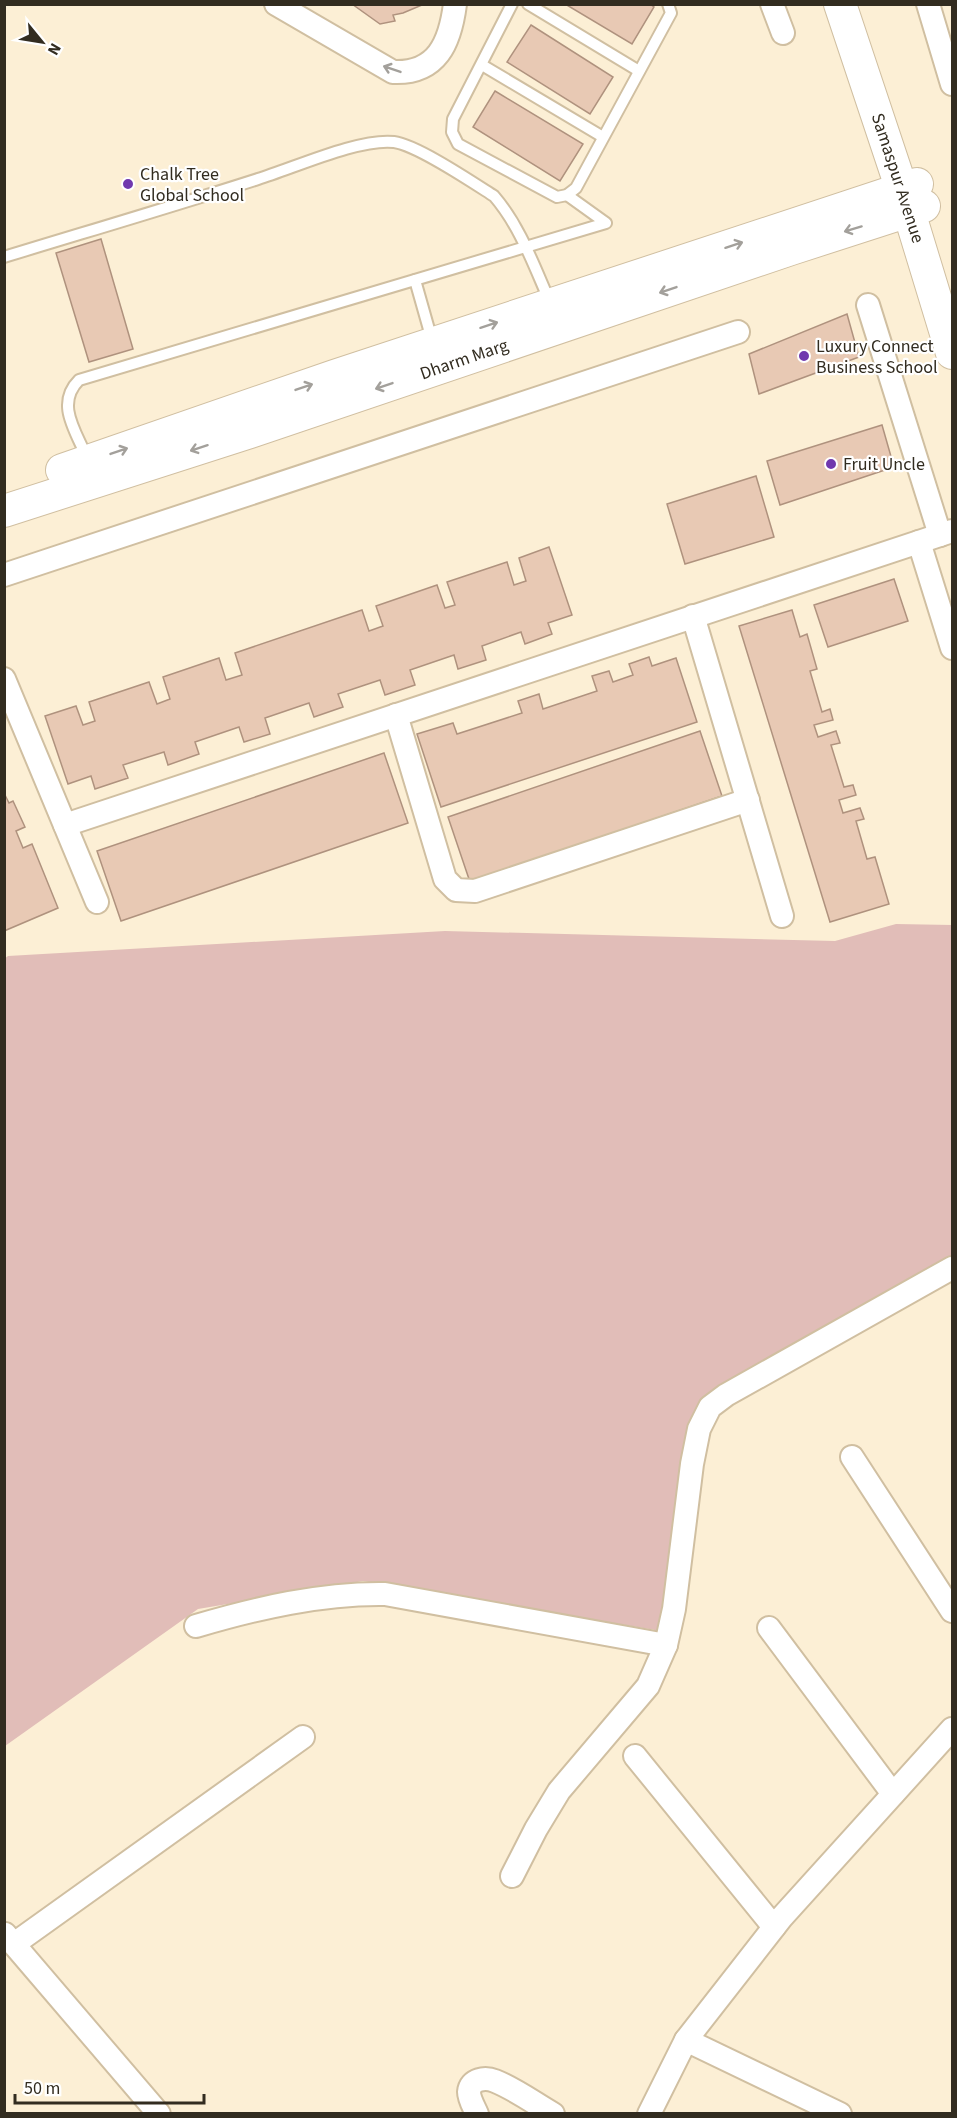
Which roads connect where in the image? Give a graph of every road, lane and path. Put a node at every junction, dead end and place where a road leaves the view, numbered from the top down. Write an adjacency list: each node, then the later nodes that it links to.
1 (276, 4): 2 (street, one-way to 1)
2 (455, 4)
3 (512, 4): 11 (lane)
4 (528, 4): 12 (lane)
5 (668, 4): 12 (lane)
6 (772, 4): 10 (street)
7 (840, 4): 16 (main road, Samaspur Avenue)
8 (860, 4): 16 (main road, Samaspur Avenue)
9 (928, 4): 13 (street)
10 (783, 33)
11 (482, 65): 14 (lane); 15 (lane)
12 (639, 70): 14 (lane)
13 (952, 84)
14 (603, 137): 15 (lane)
15 (567, 195): 17 (lane)
16 (913, 198): 20 (main road, Samaspur Avenue); 21 (main road, Dharm Marg, one-way to 16); 25 (main road, Samaspur Avenue); 28 (main road, Dharm Marg, one-way to 28)
17 (525, 248): 18 (lane); 19 (lane); 21 (lane)
18 (4, 257)
19 (415, 280): 24 (lane); 26 (lane)
20 (952, 294)
21 (552, 304): 24 (main road, Dharm Marg, one-way to 21)
22 (868, 305): 29 (street)
23 (738, 332): 30 (street)
24 (433, 344): 26 (main road, Dharm Marg, one-way to 24)
25 (952, 353)
26 (88, 461): 27 (main road, Dharm Marg)
27 (4, 490)
28 (4, 512)
29 (937, 536): 31 (street); 32 (street)
30 (4, 575)
31 (693, 616): 34 (street); 35 (street)
32 (952, 648)
33 (4, 679): 36 (street)
34 (396, 715): 35 (street); 36 (street)
35 (748, 800): 38 (street)
36 (65, 825): 37 (street)
37 (97, 902)
38 (782, 916)
39 (952, 1268): 44 (street)
40 (852, 1457): 41 (street)
41 (952, 1611)
42 (196, 1626): 44 (street)
43 (769, 1628): 48 (street)
44 (666, 1645): 49 (street)
45 (952, 1729): 48 (street)
46 (303, 1737): 51 (street)
47 (634, 1756): 50 (street)
48 (893, 1794): 50 (street)
49 (512, 1876)
50 (774, 1927): 52 (street)
51 (9, 1939): 53 (street)
52 (686, 2040): 56 (street); 57 (street)
53 (159, 2114)
54 (477, 2114): 55 (street)
55 (553, 2114)
56 (649, 2114)
57 (840, 2114)

